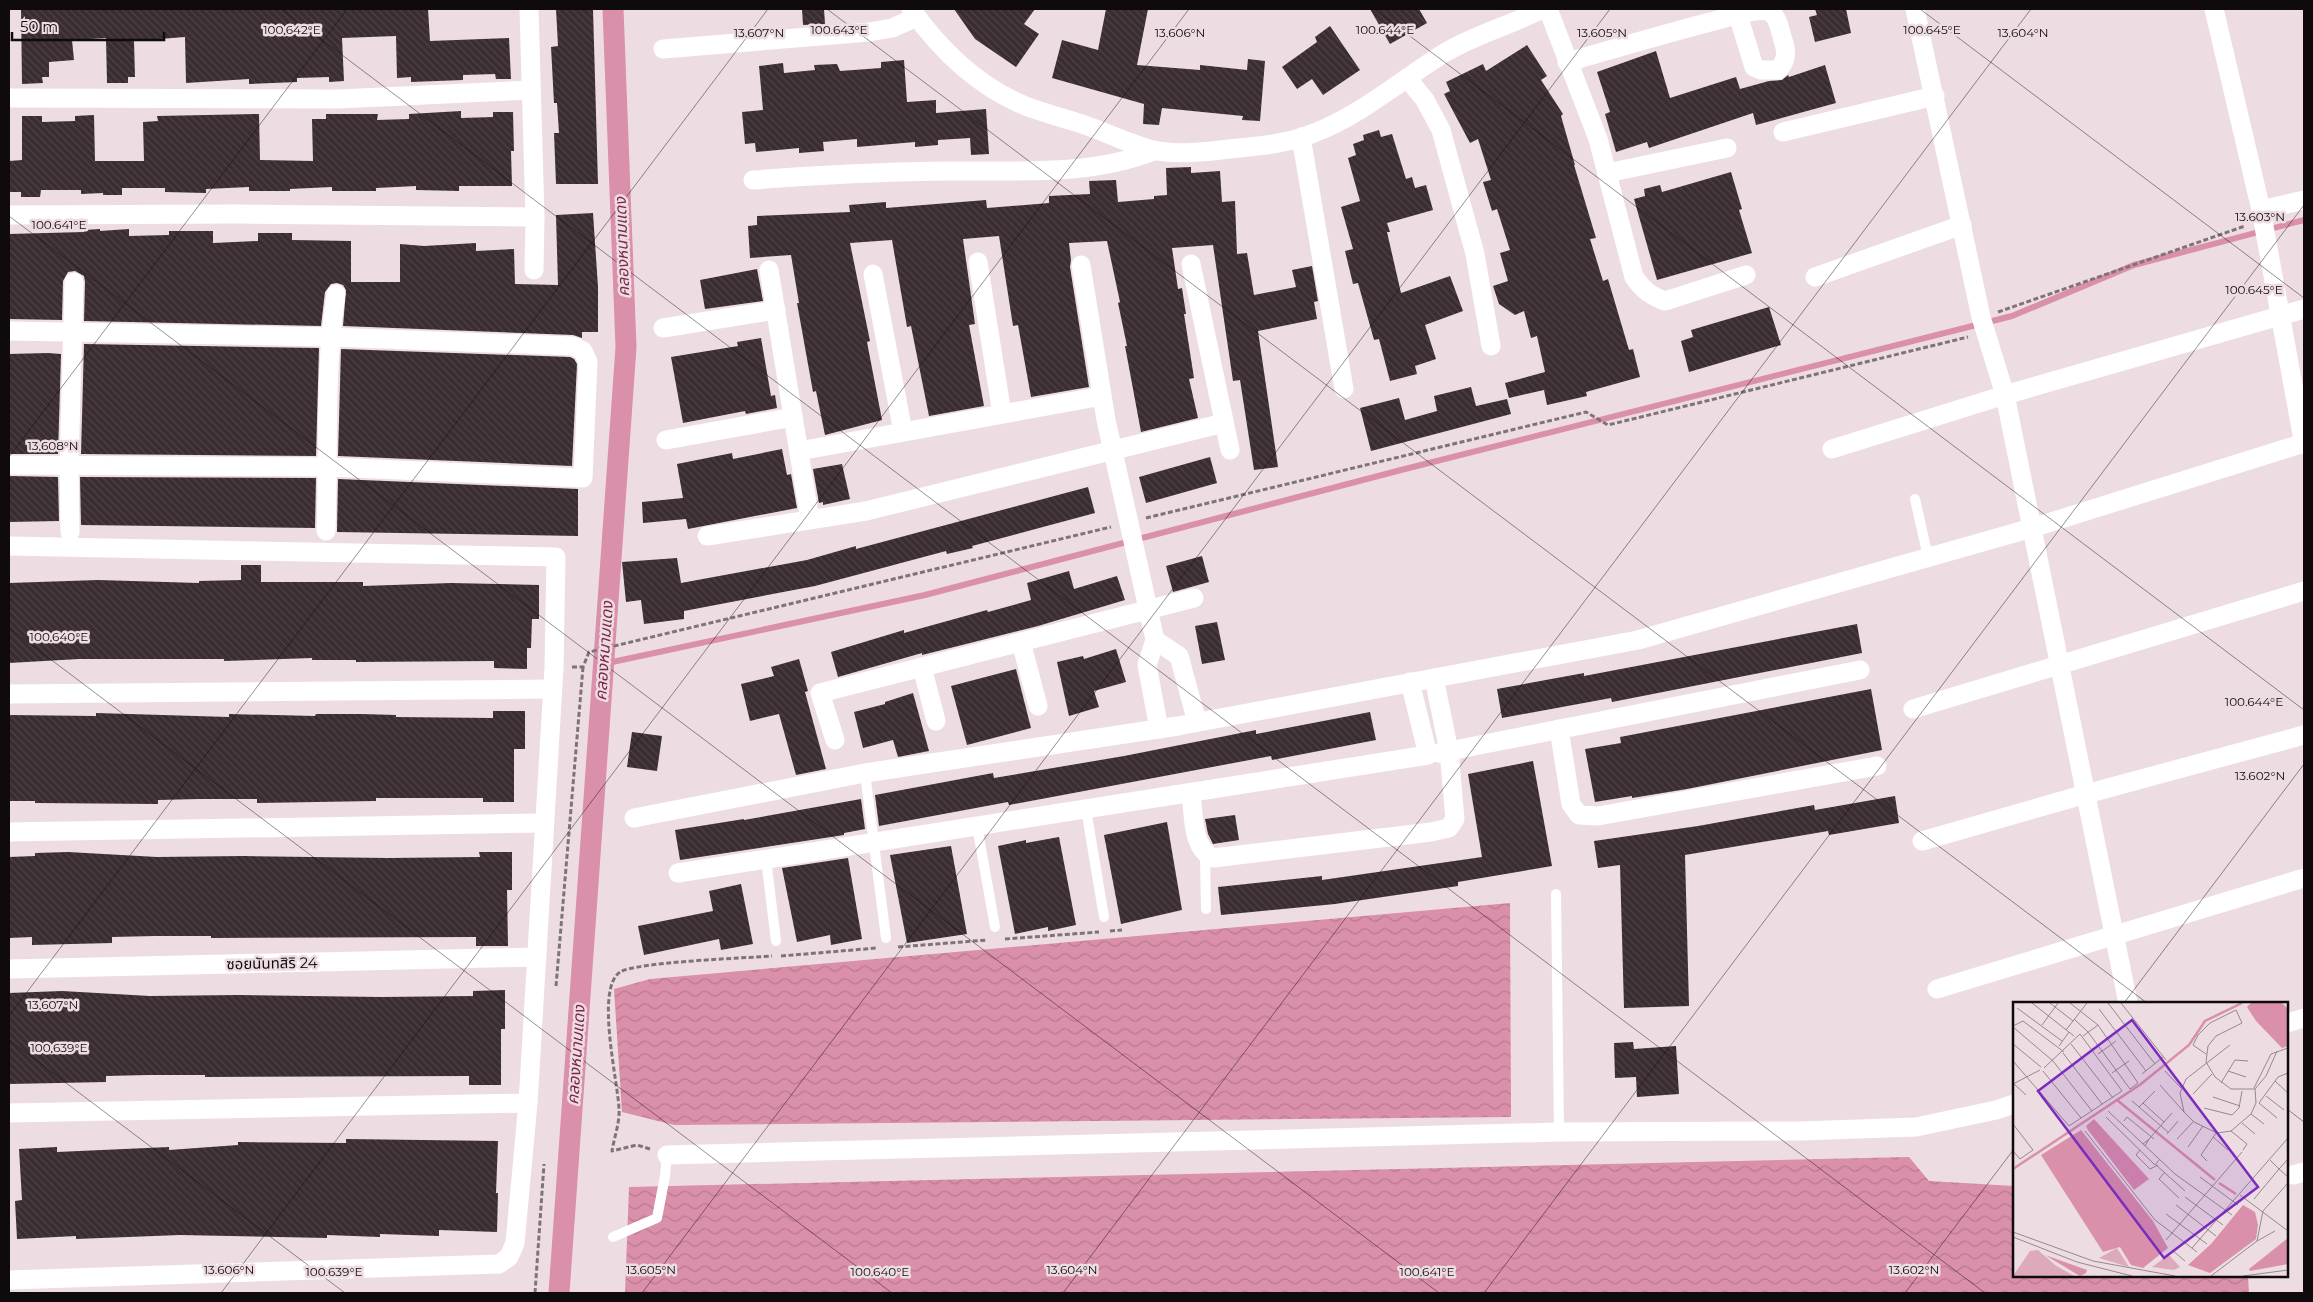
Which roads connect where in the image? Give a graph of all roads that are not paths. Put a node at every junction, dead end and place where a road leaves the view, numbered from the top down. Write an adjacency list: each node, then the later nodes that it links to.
1 (529, 9): 11 (street)
2 (1542, 9): 10 (street)
3 (1548, 9): 9 (street)
4 (1915, 9): 12 (street)
5 (2214, 9): 23 (street)
6 (914, 13): 8 (street); 17 (street)
7 (1738, 15): 9 (street)
8 (664, 49)
9 (1567, 62): 18 (street)
10 (1407, 78): 15 (street); 42 (street)
11 (532, 90): 13 (street); 22 (street)
12 (1935, 96): 14 (street); 24 (street)
13 (9, 98)
14 (1783, 132)
15 (1301, 137): 17 (street); 43 (street)
16 (1727, 148): 18 (street)
17 (1154, 151): 19 (street)
18 (1606, 173): 31 (street)
19 (754, 180)
20 (2304, 200): 23 (street)
21 (9, 215): 22 (street)
22 (535, 217): 28 (street)
23 (2263, 224): 37 (street)
24 (1962, 225): 32 (street); 45 (street)
25 (978, 262): 46 (street)
26 (1191, 264): 48 (street)
27 (1081, 266): 44 (street)
28 (534, 270)
29 (769, 270): 36 (street)
30 (873, 274): 49 (street)
31 (1746, 275)
32 (1815, 277)
33 (74, 282): 40 (street)
34 (336, 294): 41 (street)
35 (2304, 309): 37 (street)
36 (776, 310): 38 (street); 47 (street)
37 (2280, 315): 45 (street); 51 (street)
38 (663, 328)
39 (9, 331): 40 (street)
40 (73, 332): 41 (street); 57 (street)
41 (330, 337): 58 (street); 58 (street)
42 (1491, 346)
43 (1344, 388)
44 (1102, 396): 46 (street); 55 (street)
45 (2005, 396): 53 (street); 61 (street)
46 (1002, 414): 49 (street)
47 (793, 417): 50 (street); 54 (street)
48 (1224, 423): 52 (street); 55 (street)
49 (903, 432): 54 (street)
50 (666, 440)
51 (2304, 444): 61 (street)
52 (1230, 450)
53 (1832, 450)
54 (799, 451): 60 (street)
55 (1112, 451): 60 (street); 69 (street)
56 (9, 466): 57 (street)
57 (69, 466): 58 (street); 62 (street)
58 (329, 467): 63 (street)
59 (1915, 499): 66 (lane)
60 (810, 520): 64 (street)
61 (2032, 528): 66 (street); 72 (street)
62 (70, 532)
63 (326, 532)
64 (707, 536)
65 (9, 546): 77 (street)
66 (1928, 557): 75 (street)
67 (2304, 592): 72 (street)
68 (1194, 598): 69 (street)
69 (1148, 611): 70 (street); 71 (street)
70 (1155, 640): 82 (street); 83 (street)
71 (1021, 642): 73 (street); 79 (street)
72 (2059, 664): 80 (street); 92 (street)
73 (922, 667): 81 (street); 86 (street)
74 (1860, 670): 84 (street)
75 (1434, 678): 76 (street); 87 (street)
76 (1410, 682): 82 (street); 88 (street)
77 (552, 689): 78 (street); 95 (street)
78 (9, 694)
79 (1038, 706)
80 (1913, 709)
81 (936, 720)
82 (1197, 722): 83 (street)
83 (1159, 729): 90 (street)
84 (1559, 729): 87 (street); 89 (street)
85 (2304, 735): 92 (street)
86 (835, 740)
87 (1449, 751): 88 (street); 100 (street)
88 (1428, 755): 91 (street)
89 (1877, 766)
90 (866, 773): 94 (street); 99 (lane)
91 (1191, 793): 93 (street); 100 (street)
92 (2086, 794): 98 (street); 108 (street)
93 (1086, 809): 96 (street); 106 (lane)
94 (634, 818)
95 (544, 823): 97 (street); 111 (street)
96 (977, 826): 99 (street); 107 (lane)
97 (9, 832)
98 (1922, 841)
99 (874, 842): 101 (street); 110 (lane)
100 (1205, 854): 105 (lane)
101 (766, 860): 102 (street); 109 (lane)
102 (678, 873)
103 (2304, 878): 108 (street)
104 (1556, 894): 120 (lane)
105 (1206, 909)
106 (1104, 917)
107 (995, 927)
108 (2114, 934): 113 (street); 114 (street)
109 (776, 941)
110 (885, 943)
111 (536, 957): 112 (street, ซอยนันทสิริ 24); 117 (street)
112 (9, 970)
113 (1937, 989)
114 (2128, 1002)
115 (2304, 1018): 116 (street)
116 (2288, 1023)
117 (528, 1103): 119 (street); 123 (street)
118 (2013, 1104): 120 (street)
119 (9, 1114)
120 (1558, 1132): 121 (street)
121 (667, 1155): 122 (lane)
122 (613, 1237)
123 (9, 1280)

